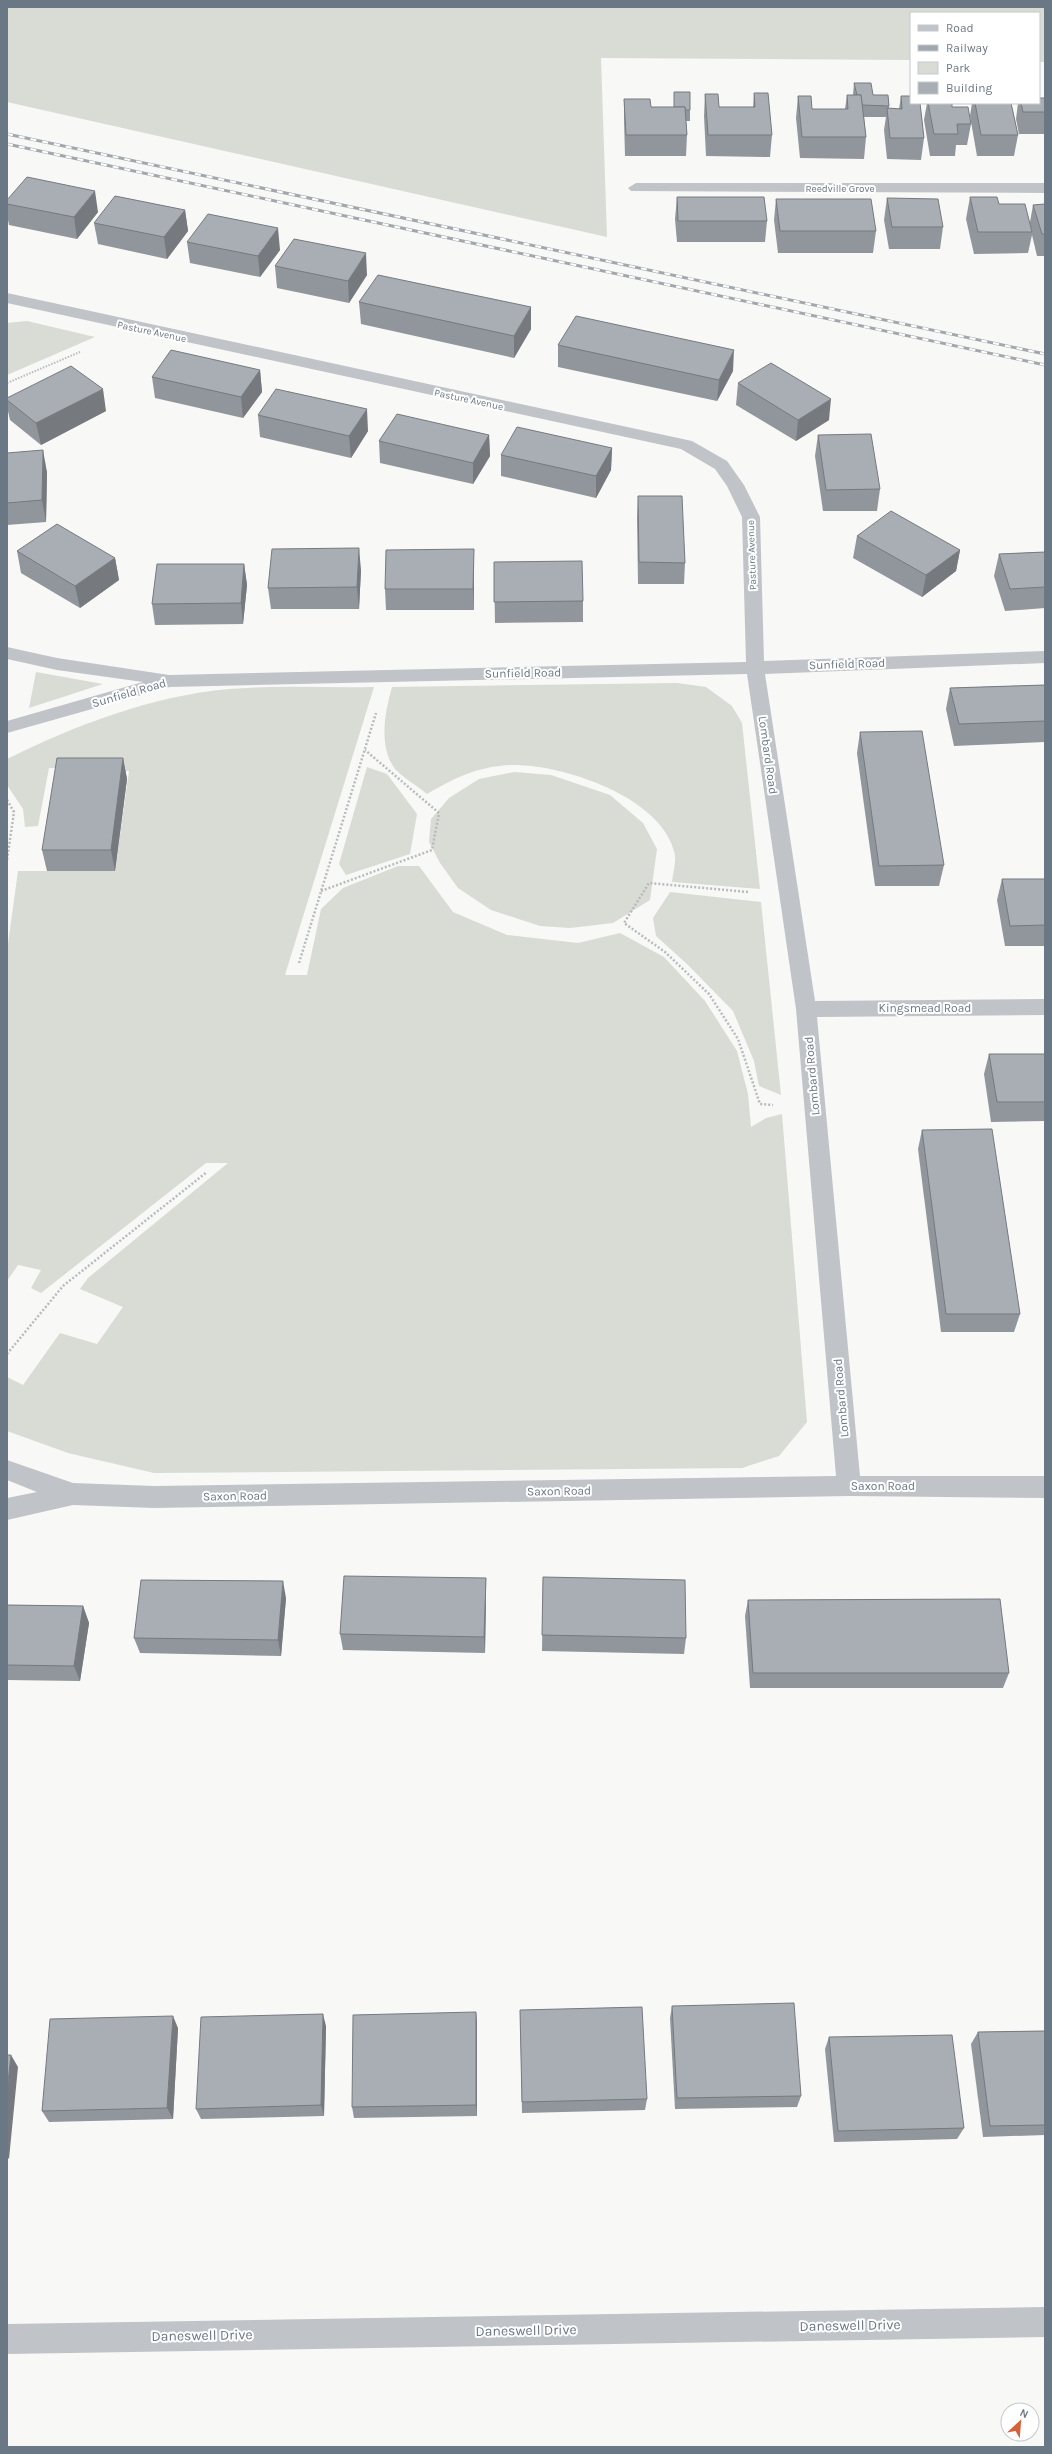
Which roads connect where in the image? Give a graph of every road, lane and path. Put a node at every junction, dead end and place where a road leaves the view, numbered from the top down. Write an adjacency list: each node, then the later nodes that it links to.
1 (636, 188): 2 (street, Reedville Grove)
2 (1045, 188)
3 (7, 298): 4 (street, Pasture Avenue)
4 (136, 328): 5 (path); 8 (street, Pasture Avenue)
5 (7, 383)
6 (7, 654): 10 (street)
7 (1045, 657): 8 (street, Sunfield Road)
8 (755, 668): 9 (street, Sunfield Road); 16 (street, Lombard Road)
9 (387, 676): 10 (street, Sunfield Road); 12 (path)
10 (170, 681): 11 (street, Sunfield Road)
11 (7, 727)
12 (364, 750): 15 (path); 15 (path)
13 (7, 800): 14 (path)
14 (7, 860)
15 (321, 891): 17 (path)
16 (789, 896): 19 (street, Lombard Road); 20 (path)
17 (299, 963)
18 (1045, 1007): 19 (street, Kingsmead Road)
19 (806, 1009): 20 (street, Lombard Road)
20 (815, 1109): 24 (street, Lombard Road)
21 (207, 1172): 22 (path)
22 (7, 1354)
23 (7, 1470): 26 (street)
24 (849, 1486): 25 (street, Saxon Road); 26 (street, Saxon Road)
25 (1045, 1487)
26 (73, 1494): 27 (street)
27 (7, 1509)
28 (1045, 2322): 29 (street, Daneswell Drive)
29 (7, 2339)

